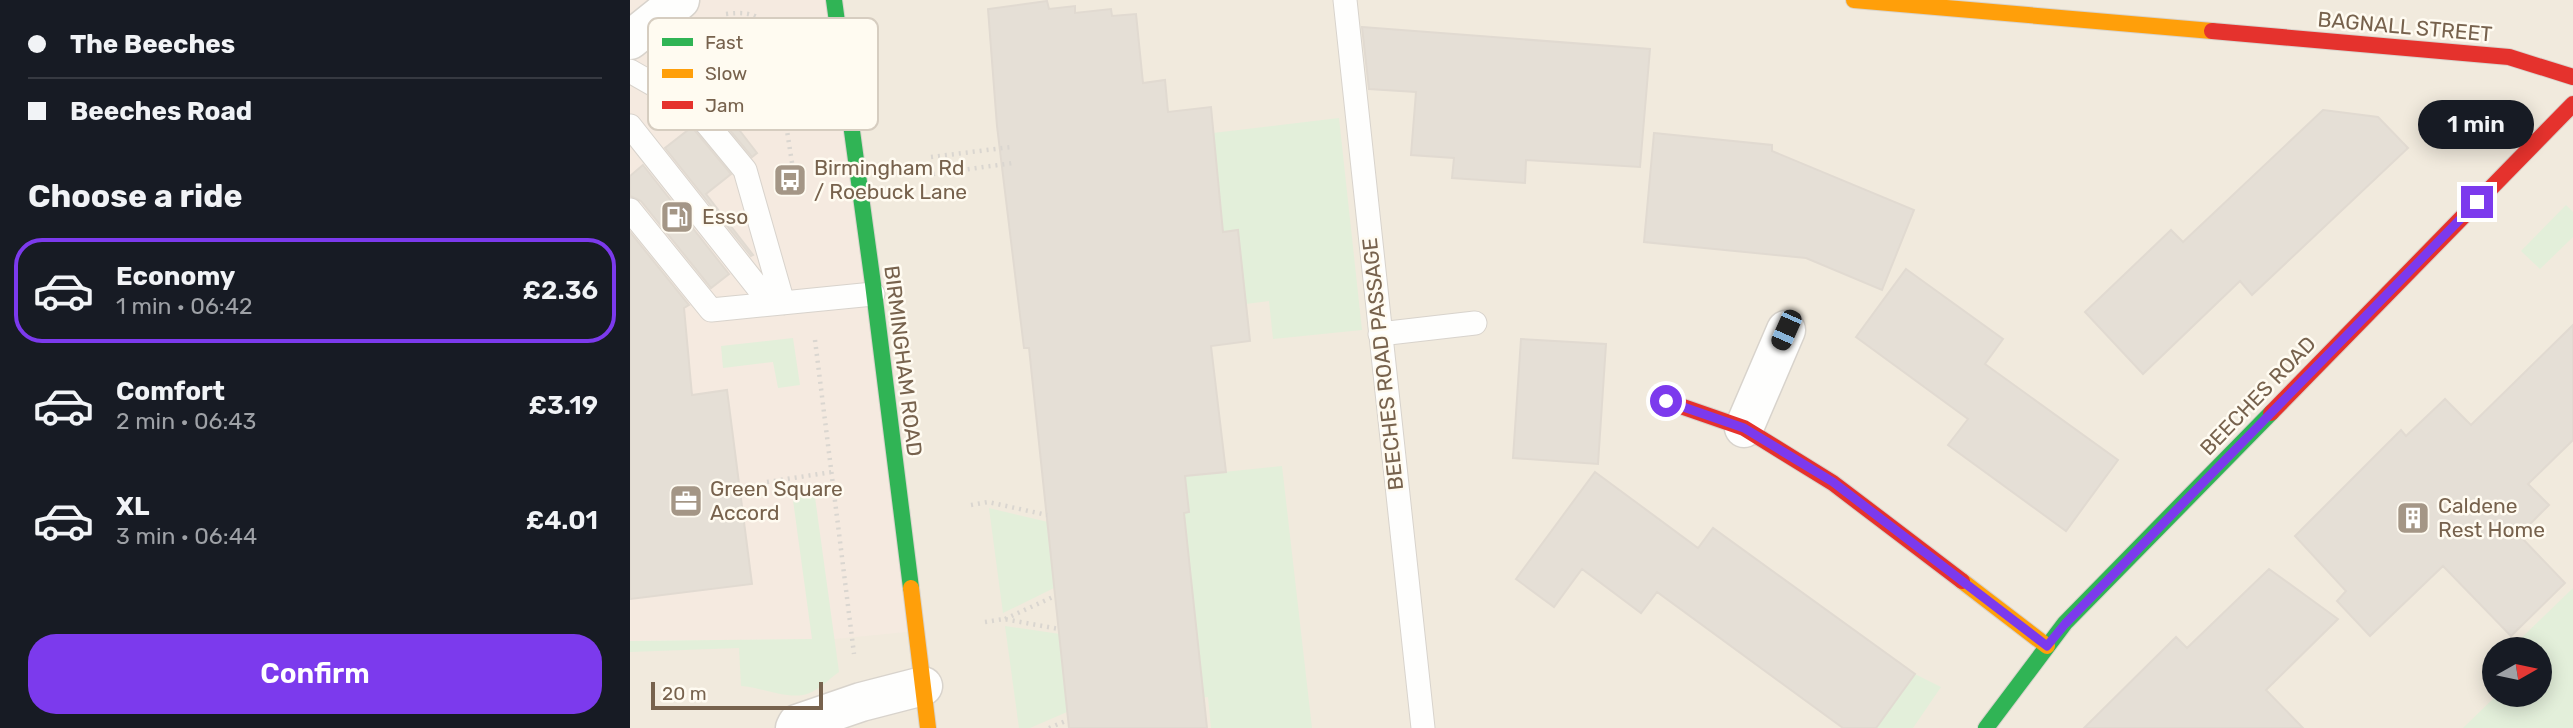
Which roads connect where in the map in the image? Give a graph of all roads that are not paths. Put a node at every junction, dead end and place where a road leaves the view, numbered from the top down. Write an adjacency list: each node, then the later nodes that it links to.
1 (680, 0): 5 (street)
2 (834, 0): 6 (street, BIRMINGHAM ROAD)
3 (1345, 0): 21 (lane, BEECHES ROAD PASSAGE)
4 (1854, 0): 10 (street, BAGNALL STREET)
5 (658, 18)
6 (836, 18)
7 (648, 26): 8 (street)
8 (630, 40)
9 (630, 71): 11 (lane)
10 (2573, 77)
11 (648, 81)
12 (2573, 104): 24 (street, BEECHES ROAD)
13 (630, 126): 18 (lane)
14 (712, 130): 18 (lane)
15 (851, 130): 17 (street, BIRMINGHAM ROAD)
16 (630, 210): 18 (lane)
17 (873, 294): 18 (lane); 25 (street, BIRMINGHAM ROAD)
18 (777, 303)
19 (1475, 323): 21 (lane)
20 (1786, 330): 23 (street)
21 (1380, 334): 28 (lane, BEECHES ROAD PASSAGE)
22 (1666, 401): 23 (street)
23 (1744, 428): 24 (street)
24 (2047, 646): 29 (street, BEECHES ROAD)
25 (923, 686): 26 (street); 27 (street, BIRMINGHAM ROAD)
26 (795, 728)
27 (928, 728)
28 (1423, 728)
29 (1986, 728)

